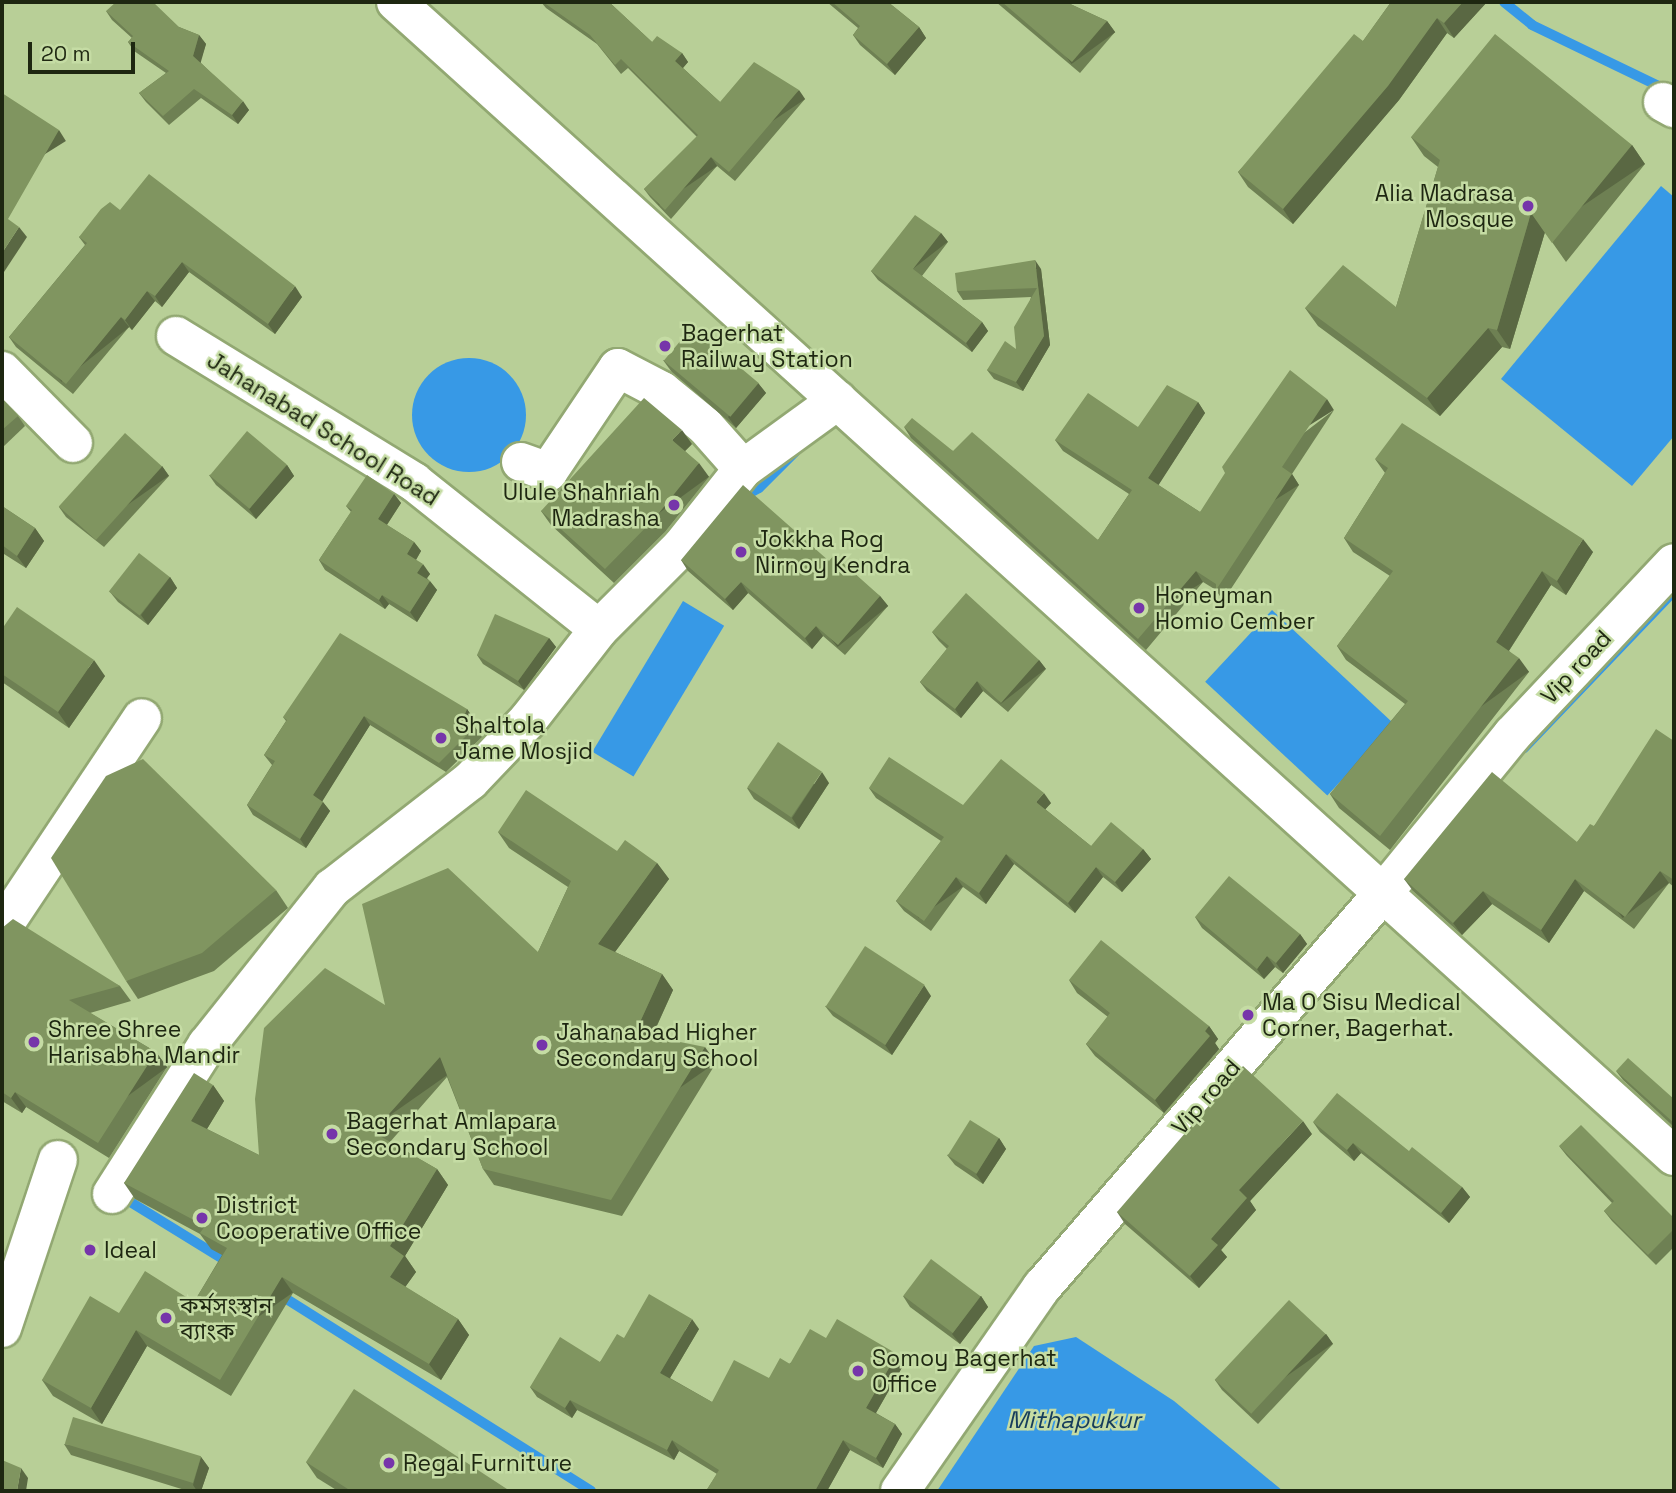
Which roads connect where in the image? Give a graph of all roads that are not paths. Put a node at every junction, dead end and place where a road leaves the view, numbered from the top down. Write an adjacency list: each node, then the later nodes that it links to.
1 (396, 2): 4 (street)
2 (176, 336): 9 (street, Jahanabad School Road)
3 (2, 370): 5 (street)
4 (838, 400): 7 (street); 11 (street)
5 (73, 443)
6 (521, 462): 7 (street)
7 (743, 469): 9 (street)
8 (1674, 563): 11 (street, Vip road)
9 (599, 629): 15 (street)
10 (142, 718): 12 (street)
11 (1384, 892): 13 (street); 17 (street, Vip road)
12 (2, 928)
13 (1674, 1156)
14 (58, 1160): 16 (street)
15 (112, 1194)
16 (2, 1328)
17 (900, 1491)

